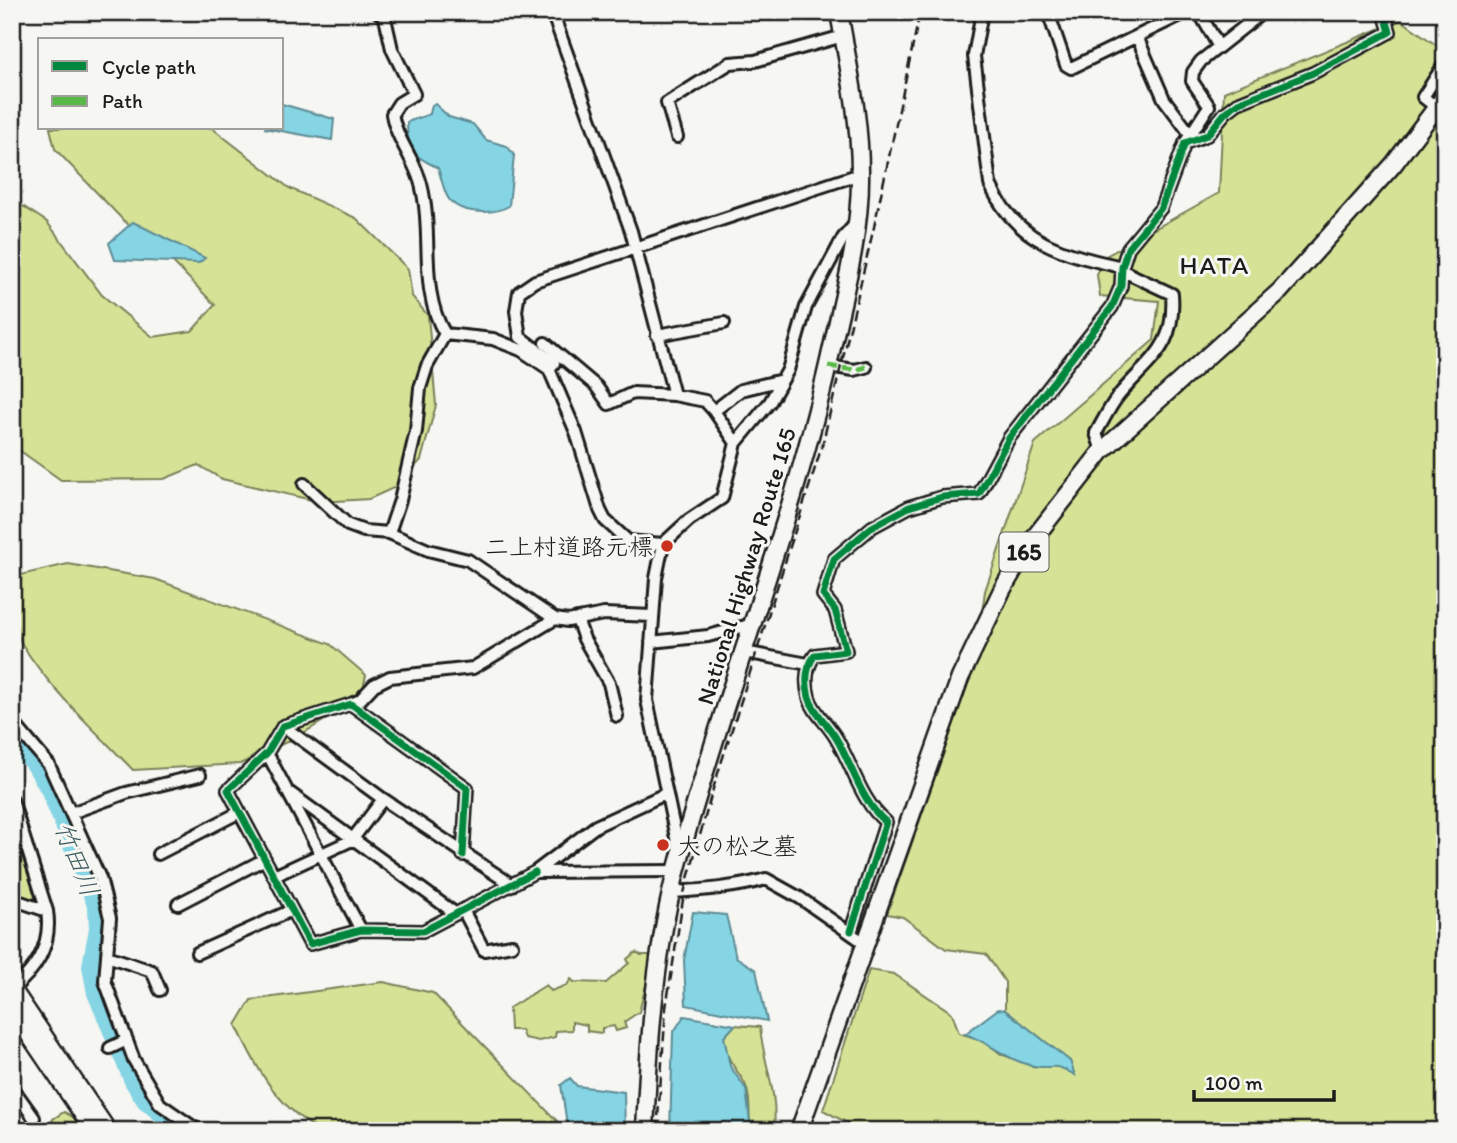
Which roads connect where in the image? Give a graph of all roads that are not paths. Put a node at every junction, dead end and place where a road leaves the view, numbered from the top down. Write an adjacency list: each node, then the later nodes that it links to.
1 (378, 12): 24 (street)
2 (552, 12): 21 (street)
3 (839, 12): 12 (highway, National Highway Route 165)
4 (982, 12): 22 (street)
5 (1048, 12): 13 (street)
6 (1187, 12): 13 (street)
7 (1199, 12): 14 (street)
8 (1263, 12): 14 (street)
9 (1275, 12): 10 (street)
10 (1287, 12)
11 (1384, 12): 18 (street)
12 (843, 36): 17 (street); 19 (highway, National Highway Route 165)
13 (1138, 39): 18 (street)
14 (1219, 47): 18 (street)
15 (1445, 63): 16 (street)
16 (1441, 102): 34 (highway, 165)
17 (677, 137)
18 (1188, 139): 22 (street)
19 (860, 174): 20 (highway, National Highway Route 165); 21 (street)
20 (857, 221): 27 (highway, National Highway Route 165); 30 (street)
21 (635, 251): 25 (street); 29 (street)
22 (1123, 269): 34 (street); 44 (street)
23 (724, 323): 25 (street)
24 (445, 334): 29 (street); 36 (street)
25 (657, 335): 31 (street)
26 (545, 343): 31 (street)
27 (828, 366): 28 (street); 41 (highway, National Highway Route 165)
28 (866, 367)
29 (549, 369): 37 (street)
30 (782, 380): 32 (street); 33 (street)
31 (674, 395): 32 (street)
32 (713, 411): 33 (street)
33 (736, 443): 37 (street)
34 (1102, 451): 74 (highway, 165)
35 (304, 484): 36 (street)
36 (388, 533): 39 (street)
37 (663, 544): 38 (street)
38 (652, 617): 40 (street); 42 (street)
39 (555, 619): 40 (street); 45 (street)
40 (578, 619): 46 (street)
41 (753, 624): 42 (street); 43 (highway, National Highway Route 165)
42 (651, 642): 52 (street)
43 (744, 652): 44 (street); 62 (highway, National Highway Route 165)
44 (808, 664): 73 (street)
45 (351, 704): 48 (street); 60 (street)
46 (617, 716)
47 (12, 721): 56 (street)
48 (283, 726): 49 (street); 53 (street)
49 (267, 753): 51 (street); 55 (street)
50 (200, 775): 56 (street)
51 (290, 793): 57 (street); 59 (street)
52 (666, 794): 62 (street); 63 (street)
53 (383, 799): 57 (street); 60 (street)
54 (12, 800): 70 (street)
55 (240, 812): 58 (street); 61 (street)
56 (71, 813): 77 (street)
57 (352, 840): 59 (street); 71 (street)
58 (158, 854)
59 (321, 855): 64 (street); 72 (street)
60 (463, 855): 65 (street)
61 (265, 859): 64 (street); 68 (street)
62 (678, 863): 63 (street); 66 (highway, National Highway Route 165)
63 (535, 872): 65 (street)
64 (274, 876): 69 (street)
65 (512, 885): 71 (street)
66 (672, 892): 73 (street); 88 (highway, National Highway Route 165)
67 (12, 899): 70 (street)
68 (178, 904)
69 (292, 910): 72 (street); 76 (street)
70 (47, 911): 78 (street)
71 (460, 912): 72 (street); 75 (street)
72 (361, 930)
73 (851, 931): 74 (street)
74 (866, 944): 89 (highway, 165)
75 (512, 945)
76 (197, 953)
77 (107, 956): 79 (street); 81 (street)
78 (13, 988): 86 (main road)
79 (160, 990)
80 (12, 1011): 85 (main road)
81 (127, 1040): 82 (street); 87 (street)
82 (110, 1048)
83 (14, 1094): 84 (street)
84 (34, 1118)
85 (93, 1131)
86 (108, 1131)
87 (199, 1131)
88 (645, 1131)
89 (799, 1131)

